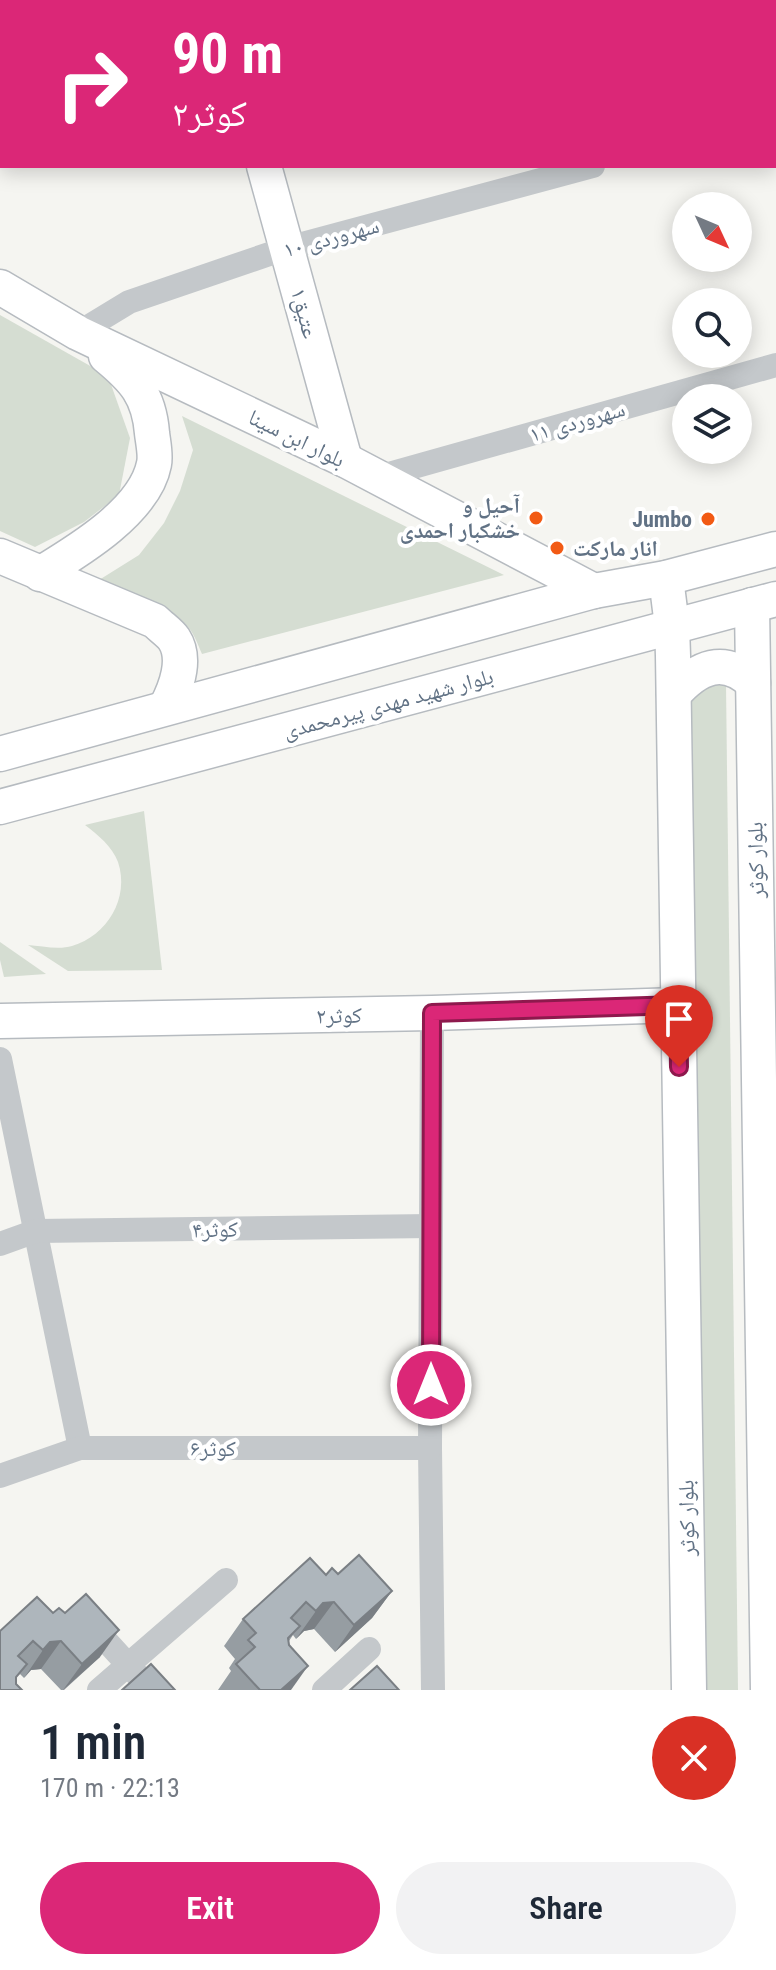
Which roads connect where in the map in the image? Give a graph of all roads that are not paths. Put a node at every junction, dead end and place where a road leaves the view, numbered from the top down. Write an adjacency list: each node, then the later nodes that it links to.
1 (265, 168): 3 (main road, عتیق۱)
2 (586, 168): 3 (street, سهروردی ۱۰)
3 (287, 248): 5 (street, سهروردی ۱۰); 7 (main road, عتیق۱)
4 (0, 287): 5 (main road, بلوار ابن سینا)
5 (78, 333): 7 (main road, بلوار ابن سینا); 11 (main road)
6 (776, 365): 8 (street, سهروردی ١١)
7 (345, 460): 8 (main road, بلوار ابن سینا)
8 (378, 477): 13 (main road, بلوار ابن سینا)
9 (776, 549): 12 (main road)
10 (0, 556): 11 (main road)
11 (40, 574): 18 (main road)
12 (666, 578): 13 (main road); 15 (main road, بلوار کوثر)
13 (594, 591): 18 (main road)
14 (764, 602): 15 (main road, بلوار شهید مهدی پیرمحمدی); 16 (main road, بلوار کوثر)
15 (672, 626): 17 (main road, بلوار کوثر); 20 (main road, بلوار شهید مهدی پیرمحمدی)
16 (753, 683): 17 (main road); 28 (main road, بلوار کوثر)
17 (674, 694): 21 (main road, بلوار کوثر)
18 (166, 707): 19 (main road)
19 (0, 754)
20 (0, 808)
21 (678, 1005): 22 (main road, کوثر۲); 40 (main road, بلوار کوثر)
22 (432, 1013): 23 (main road, کوثر۲); 25 (street)
23 (0, 1021)
24 (0, 1059): 26 (street)
25 (431, 1226): 26 (street, کوثر۴); 30 (street)
26 (36, 1231): 27 (street, کوثر۴); 29 (street)
27 (0, 1244)
28 (769, 1308): 41 (main road, بلوار کوثر)
29 (80, 1448): 30 (street, کوثر۶); 31 (street, کوثر۶)
30 (430, 1448): 39 (street)
31 (0, 1476)
32 (226, 1580): 35 (street)
33 (74, 1605): 35 (street)
34 (369, 1649): 38 (street)
35 (129, 1665): 36 (street); 37 (street)
36 (99, 1690)
37 (151, 1690)
38 (324, 1690)
39 (433, 1690)
40 (689, 1690)
41 (768, 1690)

